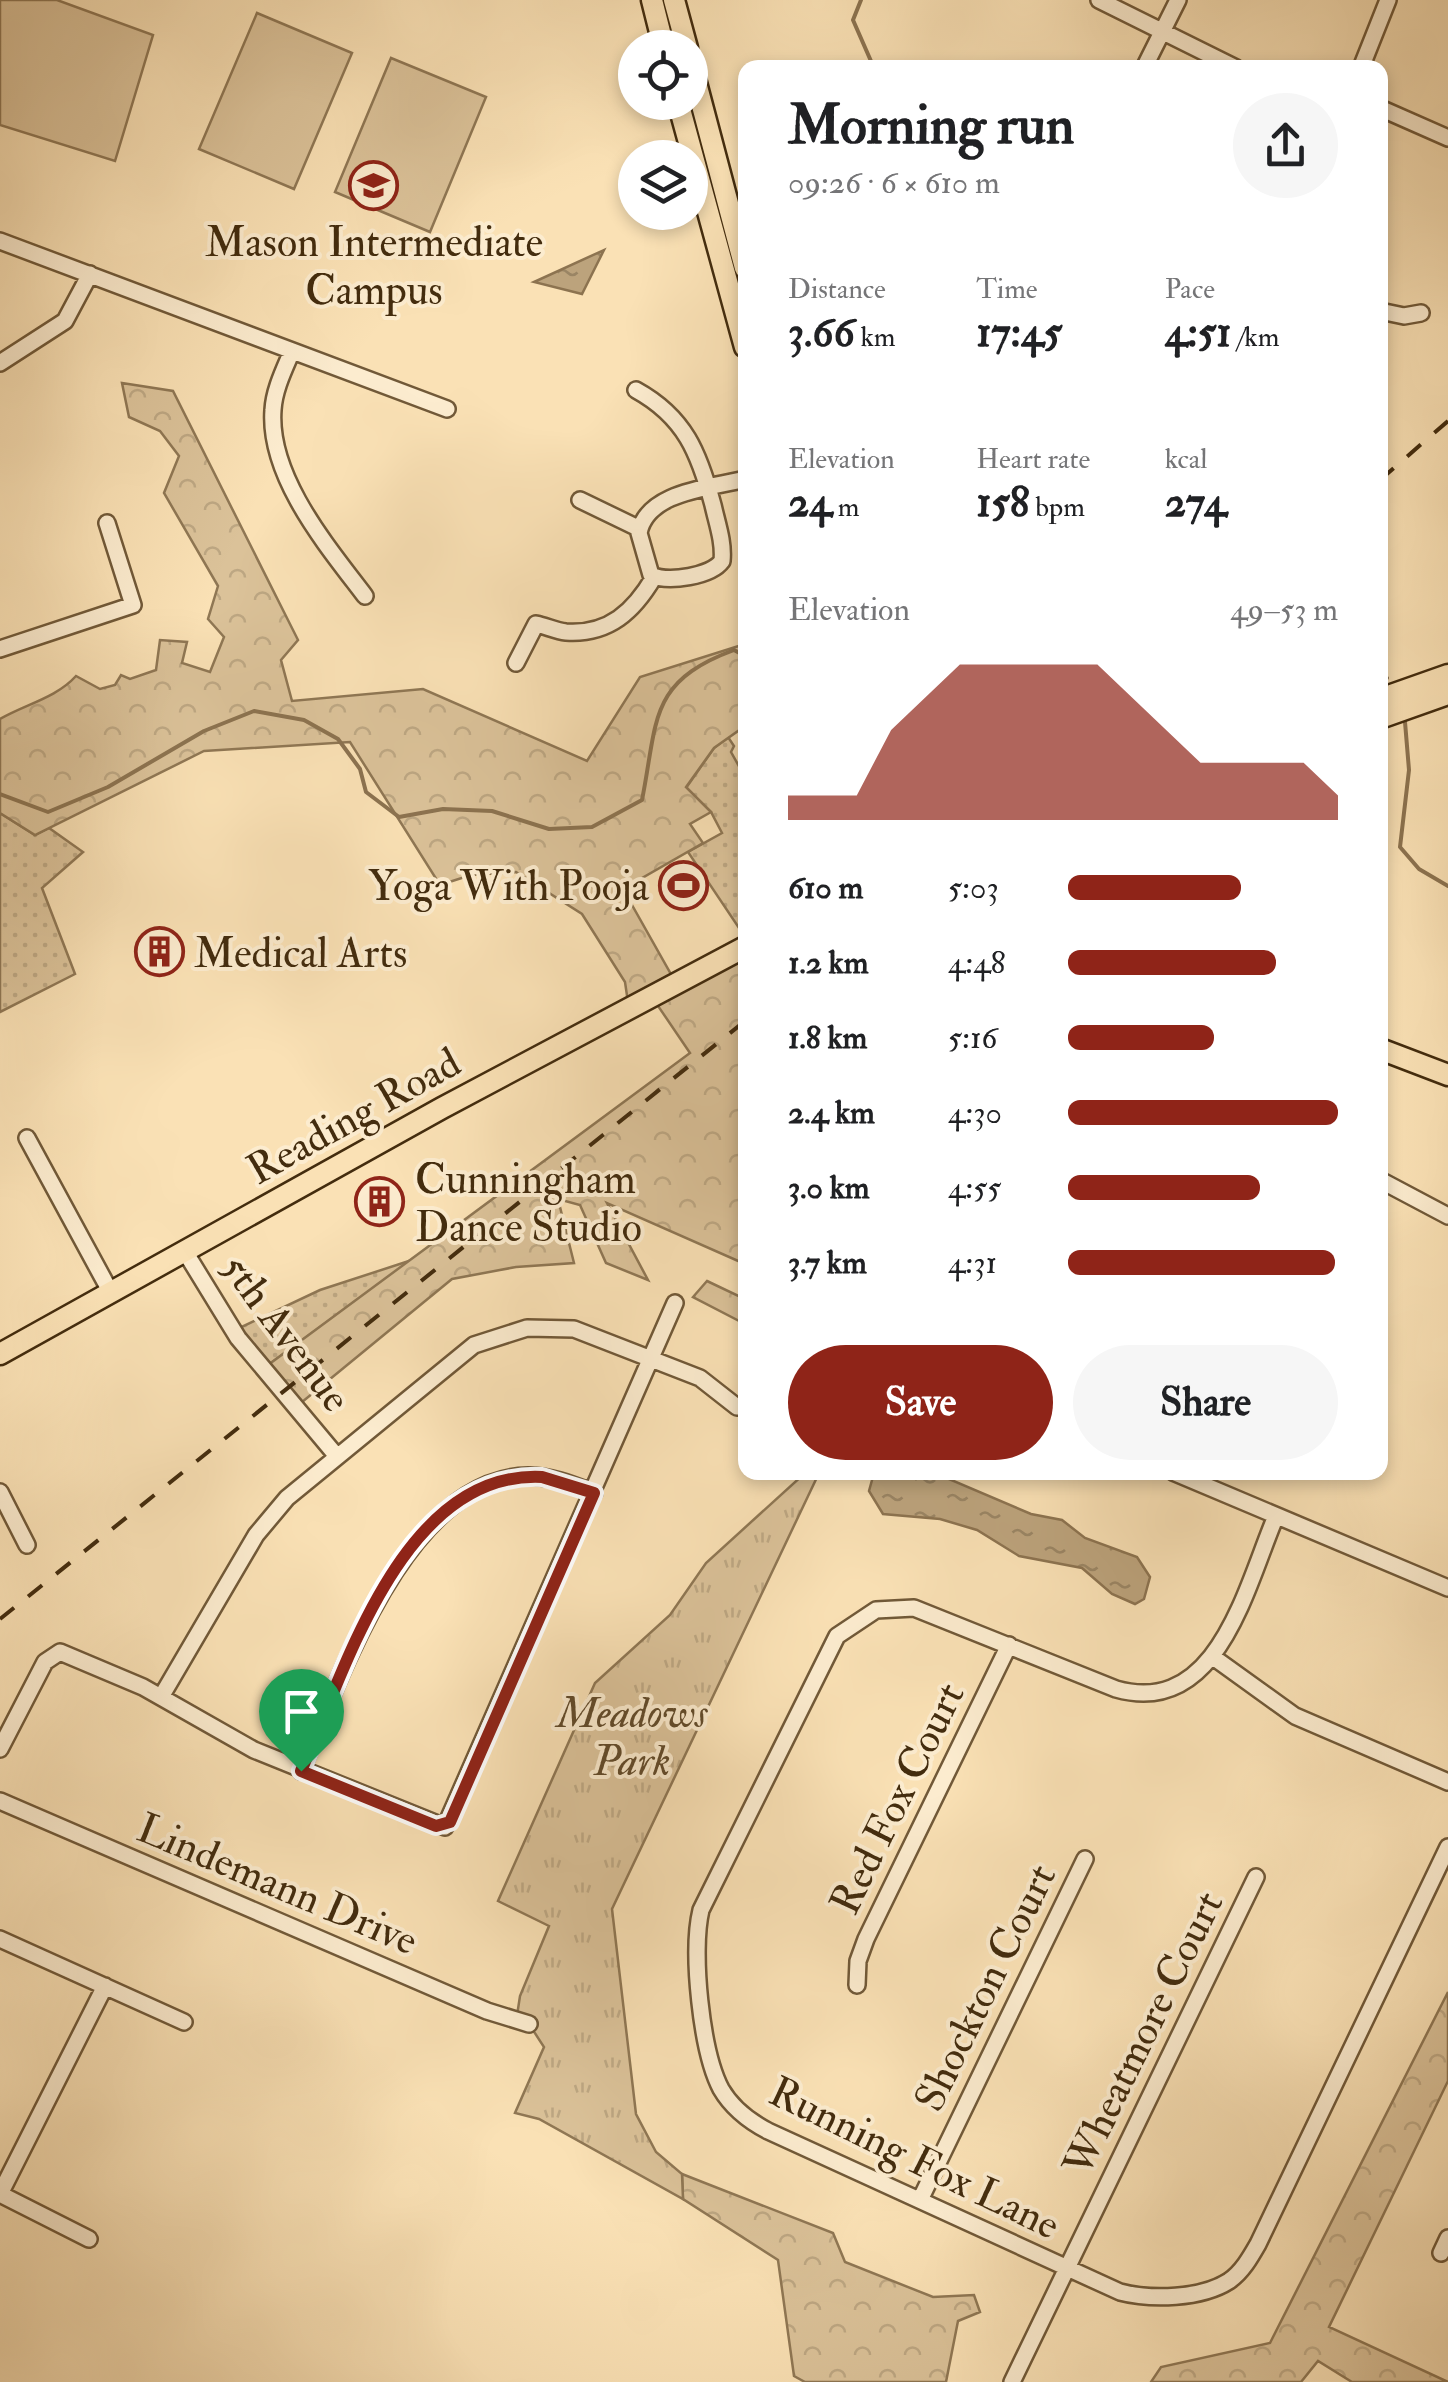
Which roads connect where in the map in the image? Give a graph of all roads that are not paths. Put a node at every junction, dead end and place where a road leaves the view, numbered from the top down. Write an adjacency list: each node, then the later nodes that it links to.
1 (652, 0): 6 (main road)
2 (674, 0): 7 (main road)
3 (1099, 0): 8 (street)
4 (1178, 0): 8 (street)
5 (1388, 0): 11 (street)
6 (660, 30)
7 (682, 30)
8 (1162, 32): 9 (street); 10 (street)
9 (1148, 60)
10 (1220, 60)
11 (1363, 60)
12 (1388, 112): 15 (street)
13 (683, 120): 21 (main road)
14 (706, 120): 17 (main road)
15 (1448, 138)
16 (0, 241): 18 (street)
17 (738, 242)
18 (90, 274): 22 (street); 23 (street)
19 (1388, 313): 20 (street)
20 (1421, 313)
21 (738, 321)
22 (292, 351): 25 (street); 32 (street)
23 (0, 363)
24 (636, 390): 27 (street)
25 (448, 409)
26 (738, 481): 27 (street)
27 (708, 489): 30 (street); 31 (street)
28 (580, 500): 30 (street)
29 (107, 523): 33 (street)
30 (640, 530): 31 (street)
31 (654, 577): 34 (street)
32 (365, 596)
33 (0, 648)
34 (516, 663)
35 (1448, 675): 37 (main road)
36 (1448, 694): 38 (main road)
37 (1388, 696)
38 (1388, 715)
39 (738, 951): 45 (main road, Reading Road)
40 (1388, 1052): 41 (main road)
41 (1448, 1076)
42 (27, 1138): 46 (street)
43 (1388, 1184): 44 (street)
44 (1448, 1216)
45 (184, 1250): 46 (main road, Reading Road); 51 (street, 5th Avenue)
46 (110, 1291): 48 (main road, Reading Road)
47 (675, 1303): 49 (street)
48 (0, 1354)
49 (653, 1357): 50 (street); 51 (street); 54 (street)
50 (737, 1407)
51 (335, 1454): 60 (street)
52 (1192, 1480): 55 (street)
53 (0, 1492): 56 (street)
54 (594, 1493): 62 (street); 62 (street)
55 (1276, 1516): 57 (street); 59 (street, Running Fox Lane)
56 (26, 1545)
57 (1448, 1588)
58 (1009, 1645): 59 (street, Running Fox Lane); 69 (street, Red Fox Court); 74 (street, Running Fox Lane)
59 (1212, 1658): 63 (street)
60 (161, 1697): 61 (street); 62 (street)
61 (0, 1749)
62 (301, 1771)
63 (1448, 1782)
64 (0, 1800): 72 (street, Lindemann Drive)
65 (1448, 1847): 76 (street, Running Fox Lane)
66 (1084, 1859): 74 (street, Shockton Court)
67 (1256, 1877): 76 (street, Wheatmore Court)
68 (0, 1939): 70 (street)
69 (858, 1985)
70 (105, 1986): 71 (street); 73 (street)
71 (184, 2022)
72 (529, 2024)
73 (0, 2194): 75 (street)
74 (920, 2200): 76 (street, Running Fox Lane)
75 (89, 2239)
76 (1067, 2268): 77 (street, Wheatmore Court)
77 (1012, 2382)

